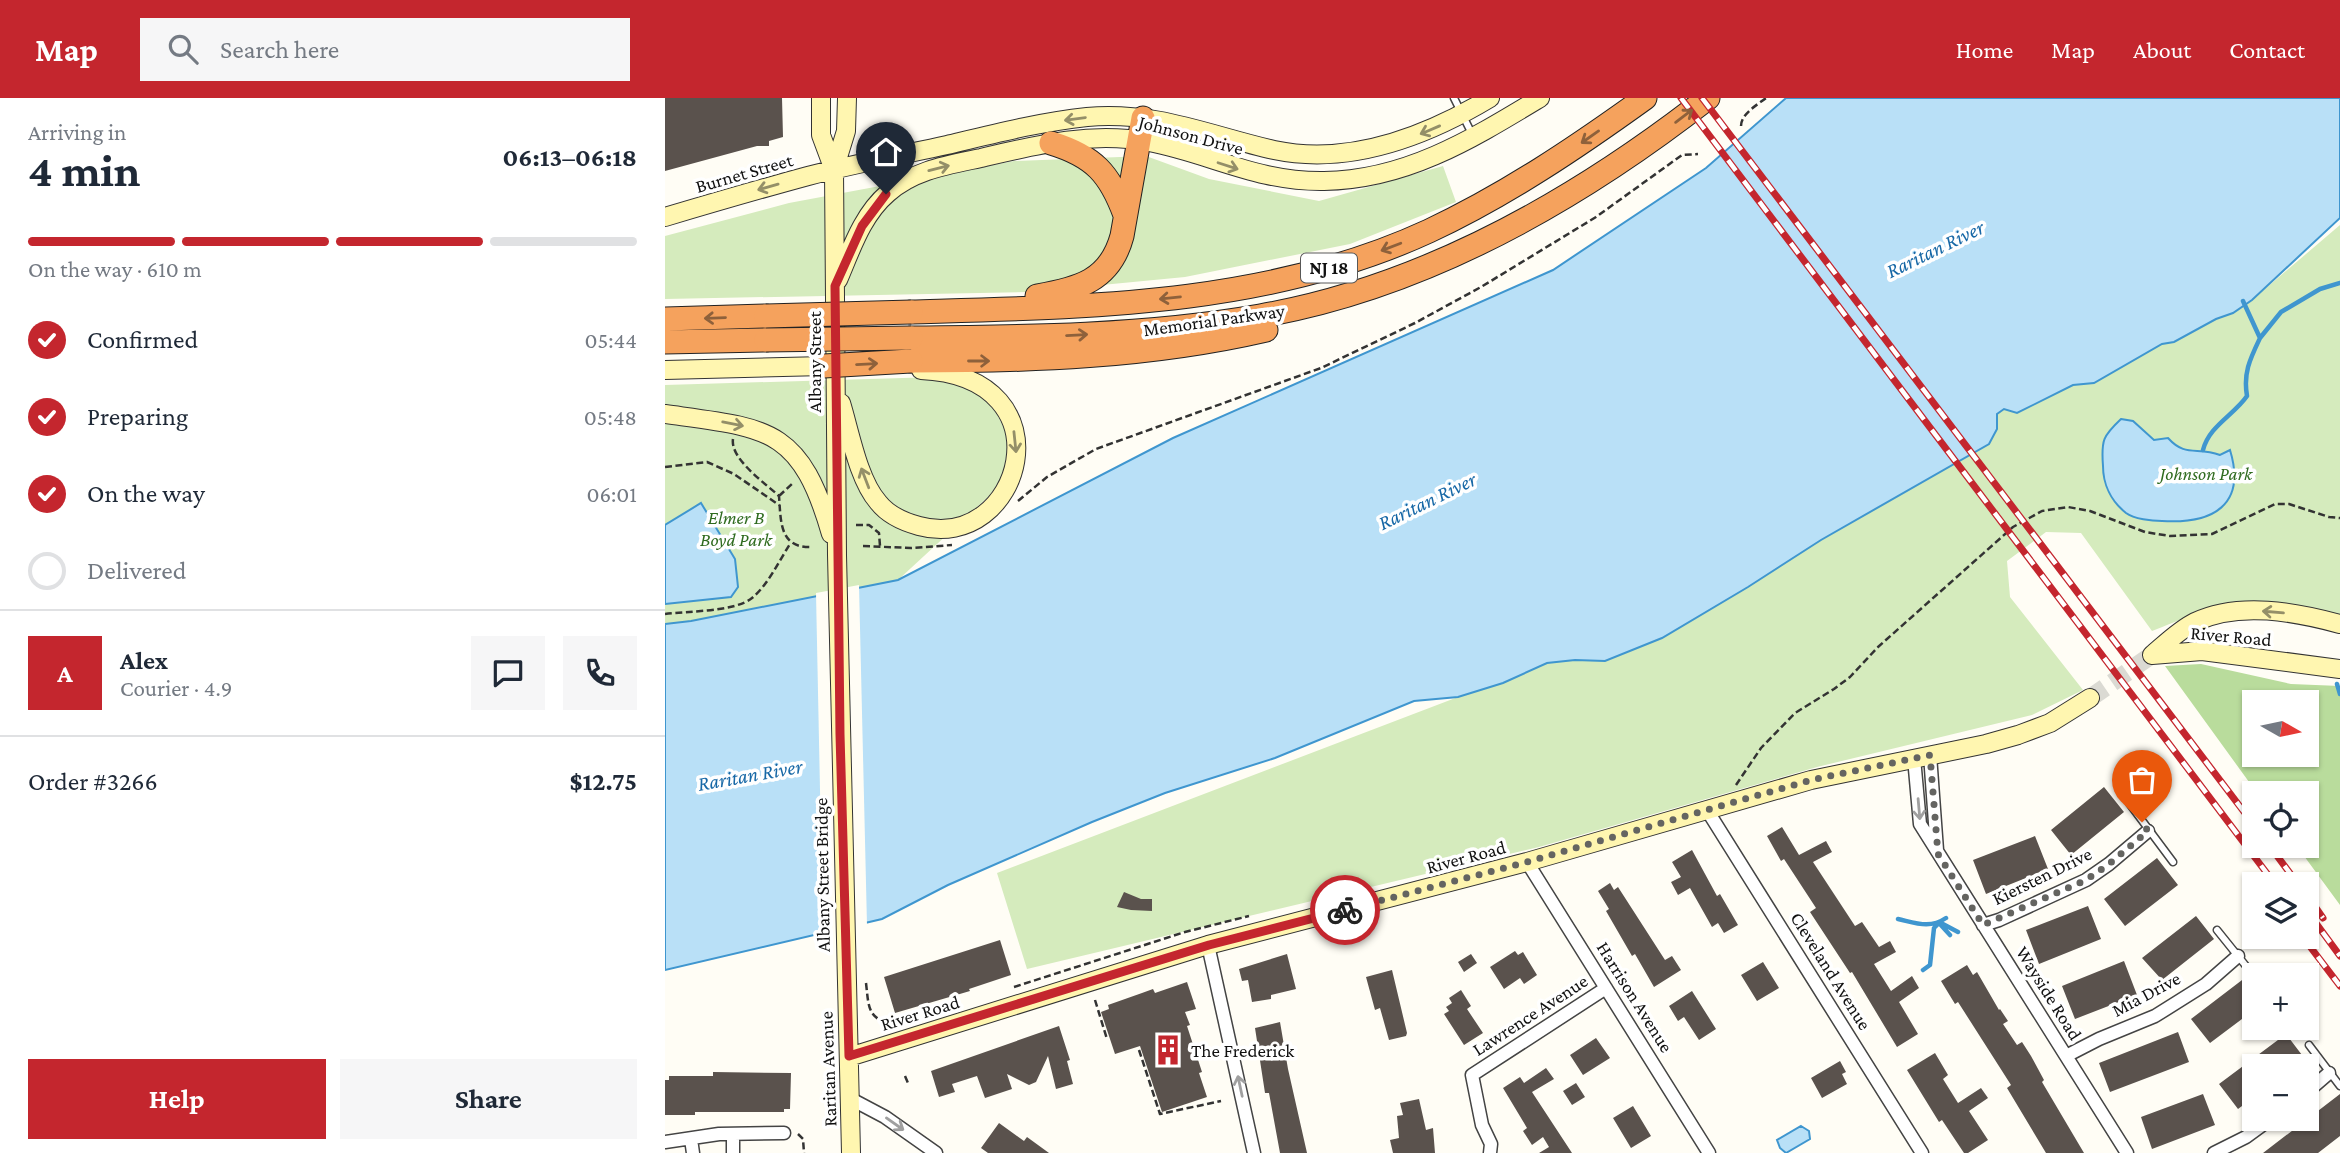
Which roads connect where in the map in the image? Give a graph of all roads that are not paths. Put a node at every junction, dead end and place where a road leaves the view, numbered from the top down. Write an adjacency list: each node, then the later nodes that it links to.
1 (821, 98): 12 (street, Albany Street)
2 (847, 98): 12 (street, Albany Street)
3 (1454, 98): 8 (lane)
4 (1490, 98): 8 (street, Johnson Drive)
5 (1540, 98): 10 (street, Johnson Drive)
6 (1646, 98): 17 (highway, Memorial Parkway / NJ 18, one-way to 17)
7 (1708, 98): 13 (highway, Memorial Parkway / NJ 18, one-way to 7)
8 (1462, 115): 9 (street, Johnson Drive, one-way to 9); 10 (lane)
9 (1141, 129): 10 (street, Johnson Drive, one-way to 10); 11 (street, Johnson Drive); 12 (street, Johnson Drive, one-way to 12); 15 (highway)
10 (1474, 138)
11 (1051, 143): 15 (highway); 16 (street, Johnson Drive, one-way to 11)
12 (834, 170): 14 (street, Burnet Street, one-way to 14); 16 (street, Albany Street)
13 (1545, 208): 19 (highway, Memorial Parkway / NJ 18, one-way to 13, bridge); 20 (highway, one-way to 13)
14 (665, 217)
15 (1125, 218): 17 (highway)
16 (835, 286): 22 (street, Albany Street)
17 (972, 310): 18 (highway, Memorial Parkway / NJ 18, one-way to 18, bridge)
18 (665, 320)
19 (665, 342)
20 (911, 366): 22 (highway, one-way to 20, bridge); 22 (street, one-way to 22)
21 (665, 370): 22 (street)
22 (829, 374): 24 (street, Albany Street)
23 (665, 414): 24 (street, one-way to 24)
24 (837, 555): 39 (street, Albany Street Bridge)
25 (2340, 624): 26 (street, River Road, one-way to 26)
26 (2340, 669)
27 (2090, 698): 28 (street, River Road)
28 (1922, 757): 30 (street, River Road); 34 (street, Wayside Road)
29 (2129, 803): 31 (lane)
30 (1707, 810): 32 (street, River Road); 60 (street, Cleveland Avenue)
31 (2148, 831): 33 (lane); 34 (street, Kiersten Drive)
32 (1527, 862): 36 (street, River Road); 40 (street, Harrison Avenue)
33 (2173, 862)
34 (1983, 925): 43 (street, Wayside Road)
35 (2217, 930): 37 (lane)
36 (1209, 945): 42 (street, River Road); 58 (street, one-way to 36)
37 (2238, 956): 38 (lane); 43 (street, Mia Drive)
38 (2244, 963)
39 (846, 984): 42 (street, Raritan Avenue)
40 (1606, 988): 53 (street, Lawrence Avenue); 59 (street, Harrison Avenue)
41 (2309, 1045): 44 (lane)
42 (849, 1056): 47 (street, Raritan Avenue)
43 (2066, 1056): 61 (street, Wayside Road)
44 (2329, 1073): 45 (street); 46 (lane)
45 (2319, 1081)
46 (2340, 1086)
47 (851, 1099): 56 (street, Raritan Avenue); 57 (street, one-way to 57)
48 (2254, 1131): 62 (street)
49 (784, 1133): 50 (street)
50 (733, 1134): 51 (street); 55 (street)
51 (691, 1139): 52 (street); 54 (street)
52 (665, 1142)
53 (1492, 1150)
54 (693, 1153)
55 (733, 1153)
56 (851, 1153)
57 (936, 1153)
58 (1254, 1153)
59 (1709, 1153)
60 (1922, 1153)
61 (2127, 1153)
62 (2214, 1153)

